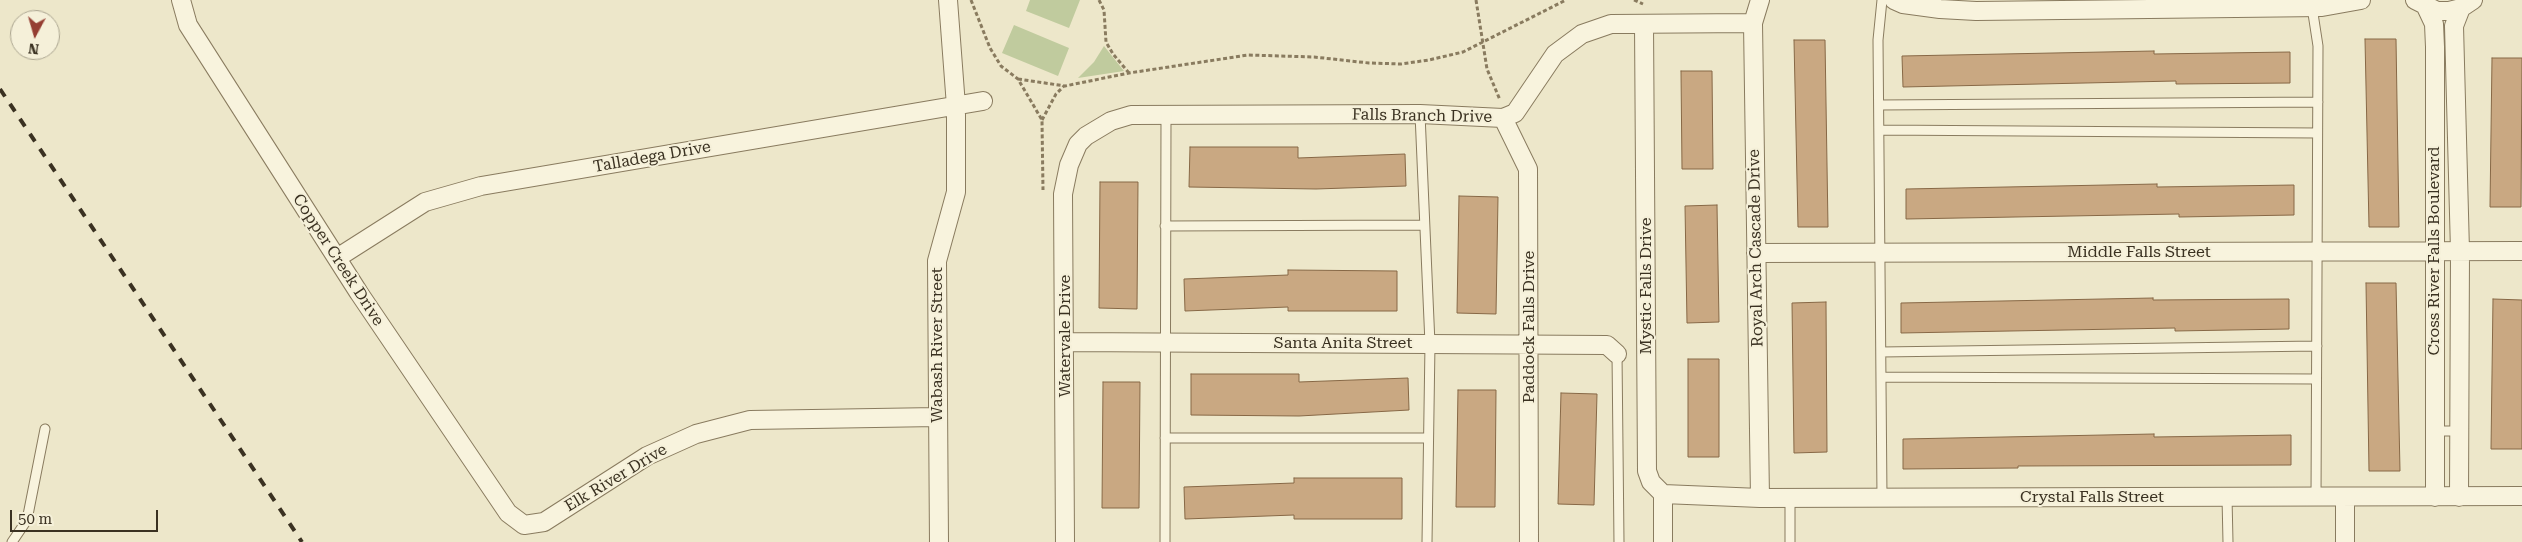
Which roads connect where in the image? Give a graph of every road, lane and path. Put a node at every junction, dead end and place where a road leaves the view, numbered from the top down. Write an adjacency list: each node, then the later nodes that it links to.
1 (181, 0): 40 (street, Copper Creek Drive)
2 (948, 0): 23 (street, Wabash River Street)
3 (971, 0): 18 (path)
4 (1099, 0): 17 (path)
5 (1476, 0): 16 (path)
6 (1566, 0): 16 (path)
7 (1760, 0): 14 (street, Royal Arch Cascade Drive)
8 (1882, 0): 22 (lane)
9 (1894, 0): 13 (street)
10 (2361, 0): 13 (street)
11 (2418, 2): 12 (street); 34 (street, Cross River Falls Boulevard)
12 (2467, 4): 35 (street, Cross River Falls Boulevard)
13 (2312, 7): 21 (lane)
14 (1754, 22): 15 (street, Falls Branch Drive); 39 (street, Royal Arch Cascade Drive)
15 (1644, 24): 26 (street, Falls Branch Drive); 56 (street, Mystic Falls Drive)
16 (1481, 43): 17 (path); 26 (path)
17 (1129, 73): 19 (path)
18 (1018, 80): 19 (path); 27 (path)
19 (1065, 86): 27 (path)
20 (983, 101): 23 (street, Talladega Drive)
21 (2318, 102): 22 (lane); 29 (lane)
22 (1878, 105): 28 (lane)
23 (956, 106): 40 (street, Talladega Drive); 50 (street, Wabash River Street)
24 (1420, 114): 25 (street, Falls Branch Drive); 26 (street, Falls Branch Drive); 32 (lane)
25 (1166, 116): 30 (street, Falls Branch Drive); 33 (lane)
26 (1503, 118): 44 (street, Paddock Falls Drive)
27 (1042, 120): 31 (path)
28 (1879, 130): 29 (lane); 37 (lane)
29 (2317, 133): 38 (lane)
30 (1086, 136): 41 (street, Watervale Drive)
31 (1043, 200)
32 (1424, 225): 33 (lane); 43 (lane)
33 (1165, 226): 42 (lane)
34 (2433, 251): 35 (street, Middle Falls Street); 38 (street, Middle Falls Street); 52 (street, Cross River Falls Boulevard)
35 (2460, 251): 36 (street, Middle Falls Street); 53 (street, Cross River Falls Boulevard)
36 (2522, 251)
37 (1880, 252): 38 (street, Middle Falls Street); 39 (street, Middle Falls Street); 46 (lane)
38 (2317, 252): 45 (lane)
39 (1756, 253): 64 (street, Royal Arch Cascade Drive)
40 (336, 258): 66 (street, Copper Creek Drive)
41 (1066, 342): 42 (street, Santa Anita Street); 69 (street, Watervale Drive)
42 (1165, 342): 43 (street, Santa Anita Street); 54 (lane)
43 (1430, 344): 44 (street, Santa Anita Street); 55 (lane)
44 (1530, 344): 47 (street, Santa Anita Street); 72 (street, Paddock Falls Drive)
45 (2316, 346): 46 (lane); 49 (lane)
46 (1881, 352): 48 (lane)
47 (1617, 354): 73 (lane)
48 (1881, 376): 49 (lane); 58 (lane)
49 (2316, 379): 60 (lane)
50 (937, 417): 66 (street, Elk River Drive); 68 (street, Wabash River Street)
51 (46, 429): 67 (lane)
52 (2434, 431): 53 (lane); 62 (street, Cross River Falls Boulevard)
53 (2459, 431): 63 (street, Cross River Falls Boulevard)
54 (1166, 438): 55 (lane); 70 (lane)
55 (1428, 438): 71 (lane)
56 (1663, 494): 64 (street, Crystal Falls Street); 74 (street)
57 (2522, 496): 63 (street, Crystal Falls Street)
58 (1882, 497): 59 (street, Crystal Falls Street); 65 (street, Crystal Falls Street)
59 (2227, 497): 60 (street, Crystal Falls Street); 76 (lane)
60 (2316, 497): 61 (street, Crystal Falls Street)
61 (2345, 497): 62 (street, Crystal Falls Street); 77 (street)
62 (2435, 497): 63 (street, Crystal Falls Street)
63 (2459, 497)
64 (1760, 498): 65 (street, Crystal Falls Street)
65 (1790, 498): 75 (lane)
66 (508, 513)
67 (12, 542)
68 (939, 542)
69 (1065, 542)
70 (1165, 542)
71 (1427, 542)
72 (1529, 542)
73 (1619, 542)
74 (1663, 542)
75 (1790, 542)
76 (2228, 542)
77 (2345, 542)

